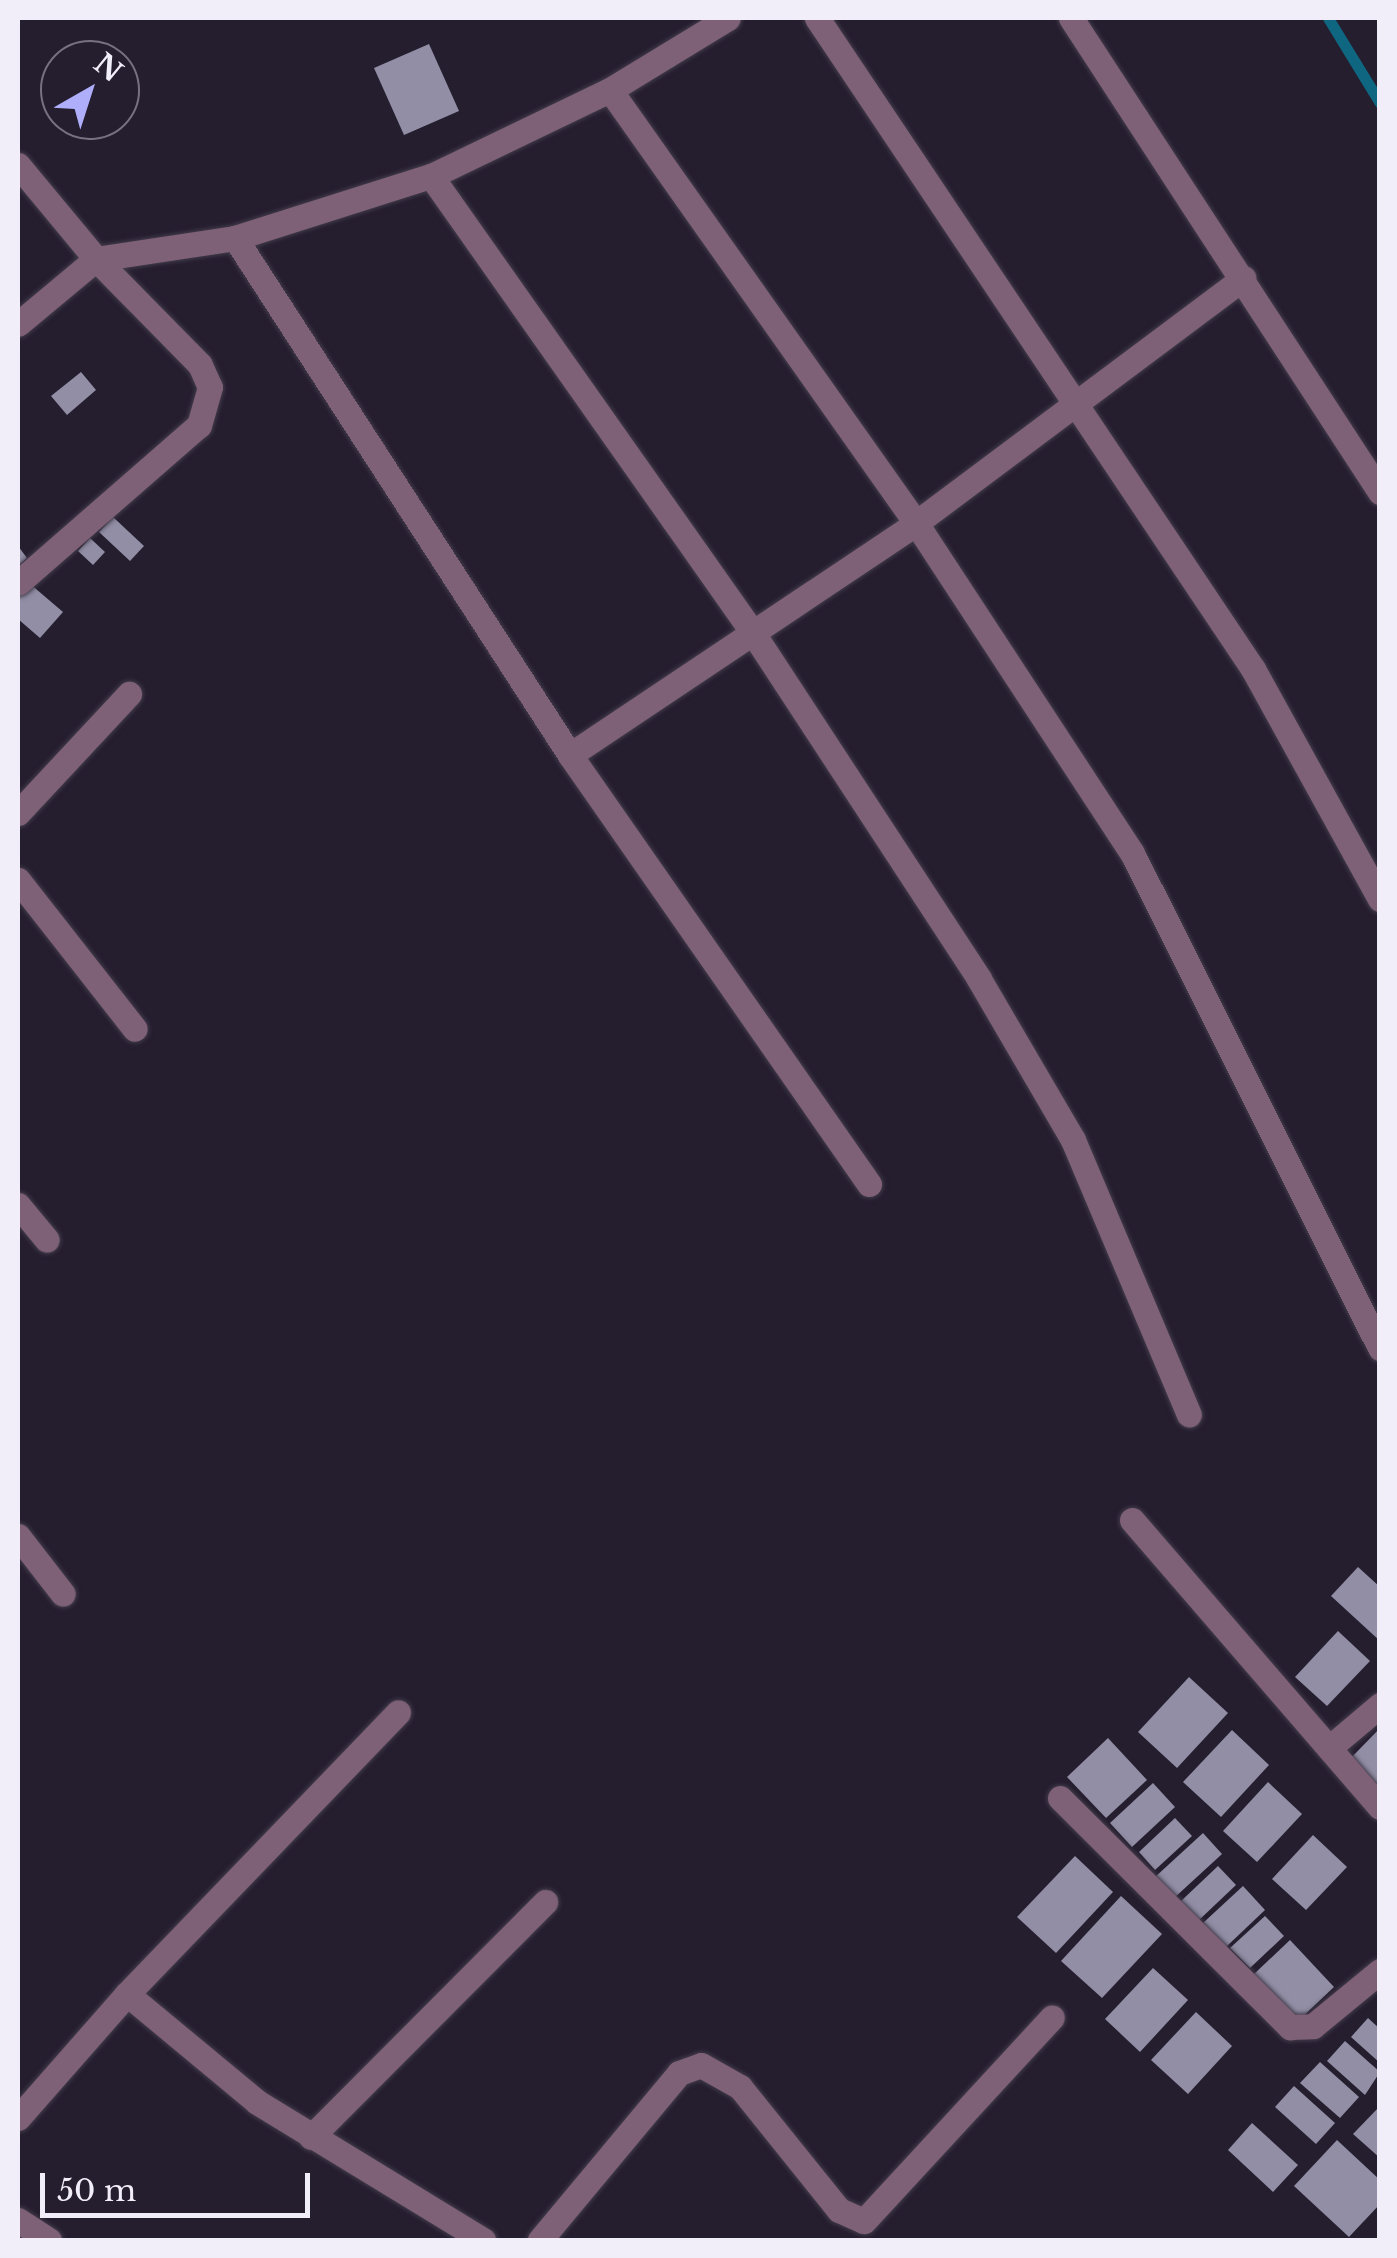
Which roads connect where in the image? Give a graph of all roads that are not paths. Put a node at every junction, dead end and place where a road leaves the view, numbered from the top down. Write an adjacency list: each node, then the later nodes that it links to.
1 (728, 18): 4 (street)
2 (817, 18): 11 (street)
3 (1071, 18): 9 (street)
4 (610, 90): 6 (street); 13 (street)
5 (18, 165): 8 (street)
6 (431, 176): 7 (street); 15 (street)
7 (235, 238): 8 (street); 17 (street)
8 (96, 259): 10 (street); 14 (street)
9 (1244, 278): 11 (street); 12 (street)
10 (18, 324)
11 (1080, 403): 13 (street); 20 (street)
12 (1380, 492)
13 (916, 524): 15 (street); 25 (street)
14 (18, 583)
15 (753, 633): 17 (street); 26 (street)
16 (129, 694): 18 (street)
17 (570, 755): 22 (street)
18 (18, 813)
19 (18, 880): 21 (street)
20 (1380, 900)
21 (134, 1029)
22 (869, 1184)
23 (18, 1205): 24 (street)
24 (47, 1240)
25 (1380, 1348)
26 (1189, 1415)
27 (1132, 1520): 32 (street)
28 (18, 1536): 29 (street)
29 (62, 1594)
30 (1380, 1706): 32 (street)
31 (398, 1712): 37 (street)
32 (1328, 1748): 34 (street)
33 (1060, 1798): 36 (street)
34 (1380, 1808)
35 (545, 1902): 40 (street)
36 (1380, 1971)
37 (127, 1994): 39 (street); 40 (street)
38 (1052, 2017): 44 (street)
39 (18, 2118)
40 (310, 2138): 43 (street)
41 (18, 2220): 42 (street)
42 (49, 2240)
43 (483, 2240)
44 (540, 2240)

